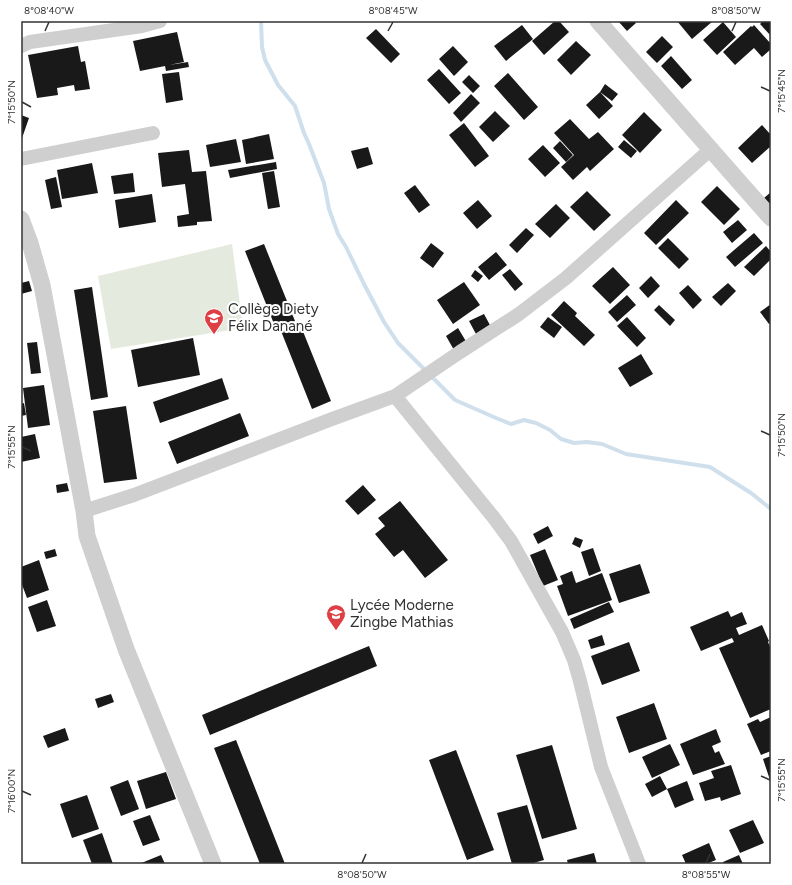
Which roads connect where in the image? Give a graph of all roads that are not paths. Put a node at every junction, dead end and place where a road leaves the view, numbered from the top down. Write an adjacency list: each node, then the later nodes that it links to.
1 (160, 21): 3 (street)
2 (598, 21): 5 (street)
3 (21, 46)
4 (153, 133): 6 (street)
5 (711, 149): 7 (street); 9 (street)
6 (21, 160)
7 (771, 218)
8 (21, 219): 10 (street)
9 (395, 396): 10 (street); 12 (street)
10 (84, 511): 11 (street)
11 (213, 864)
12 (639, 864)

